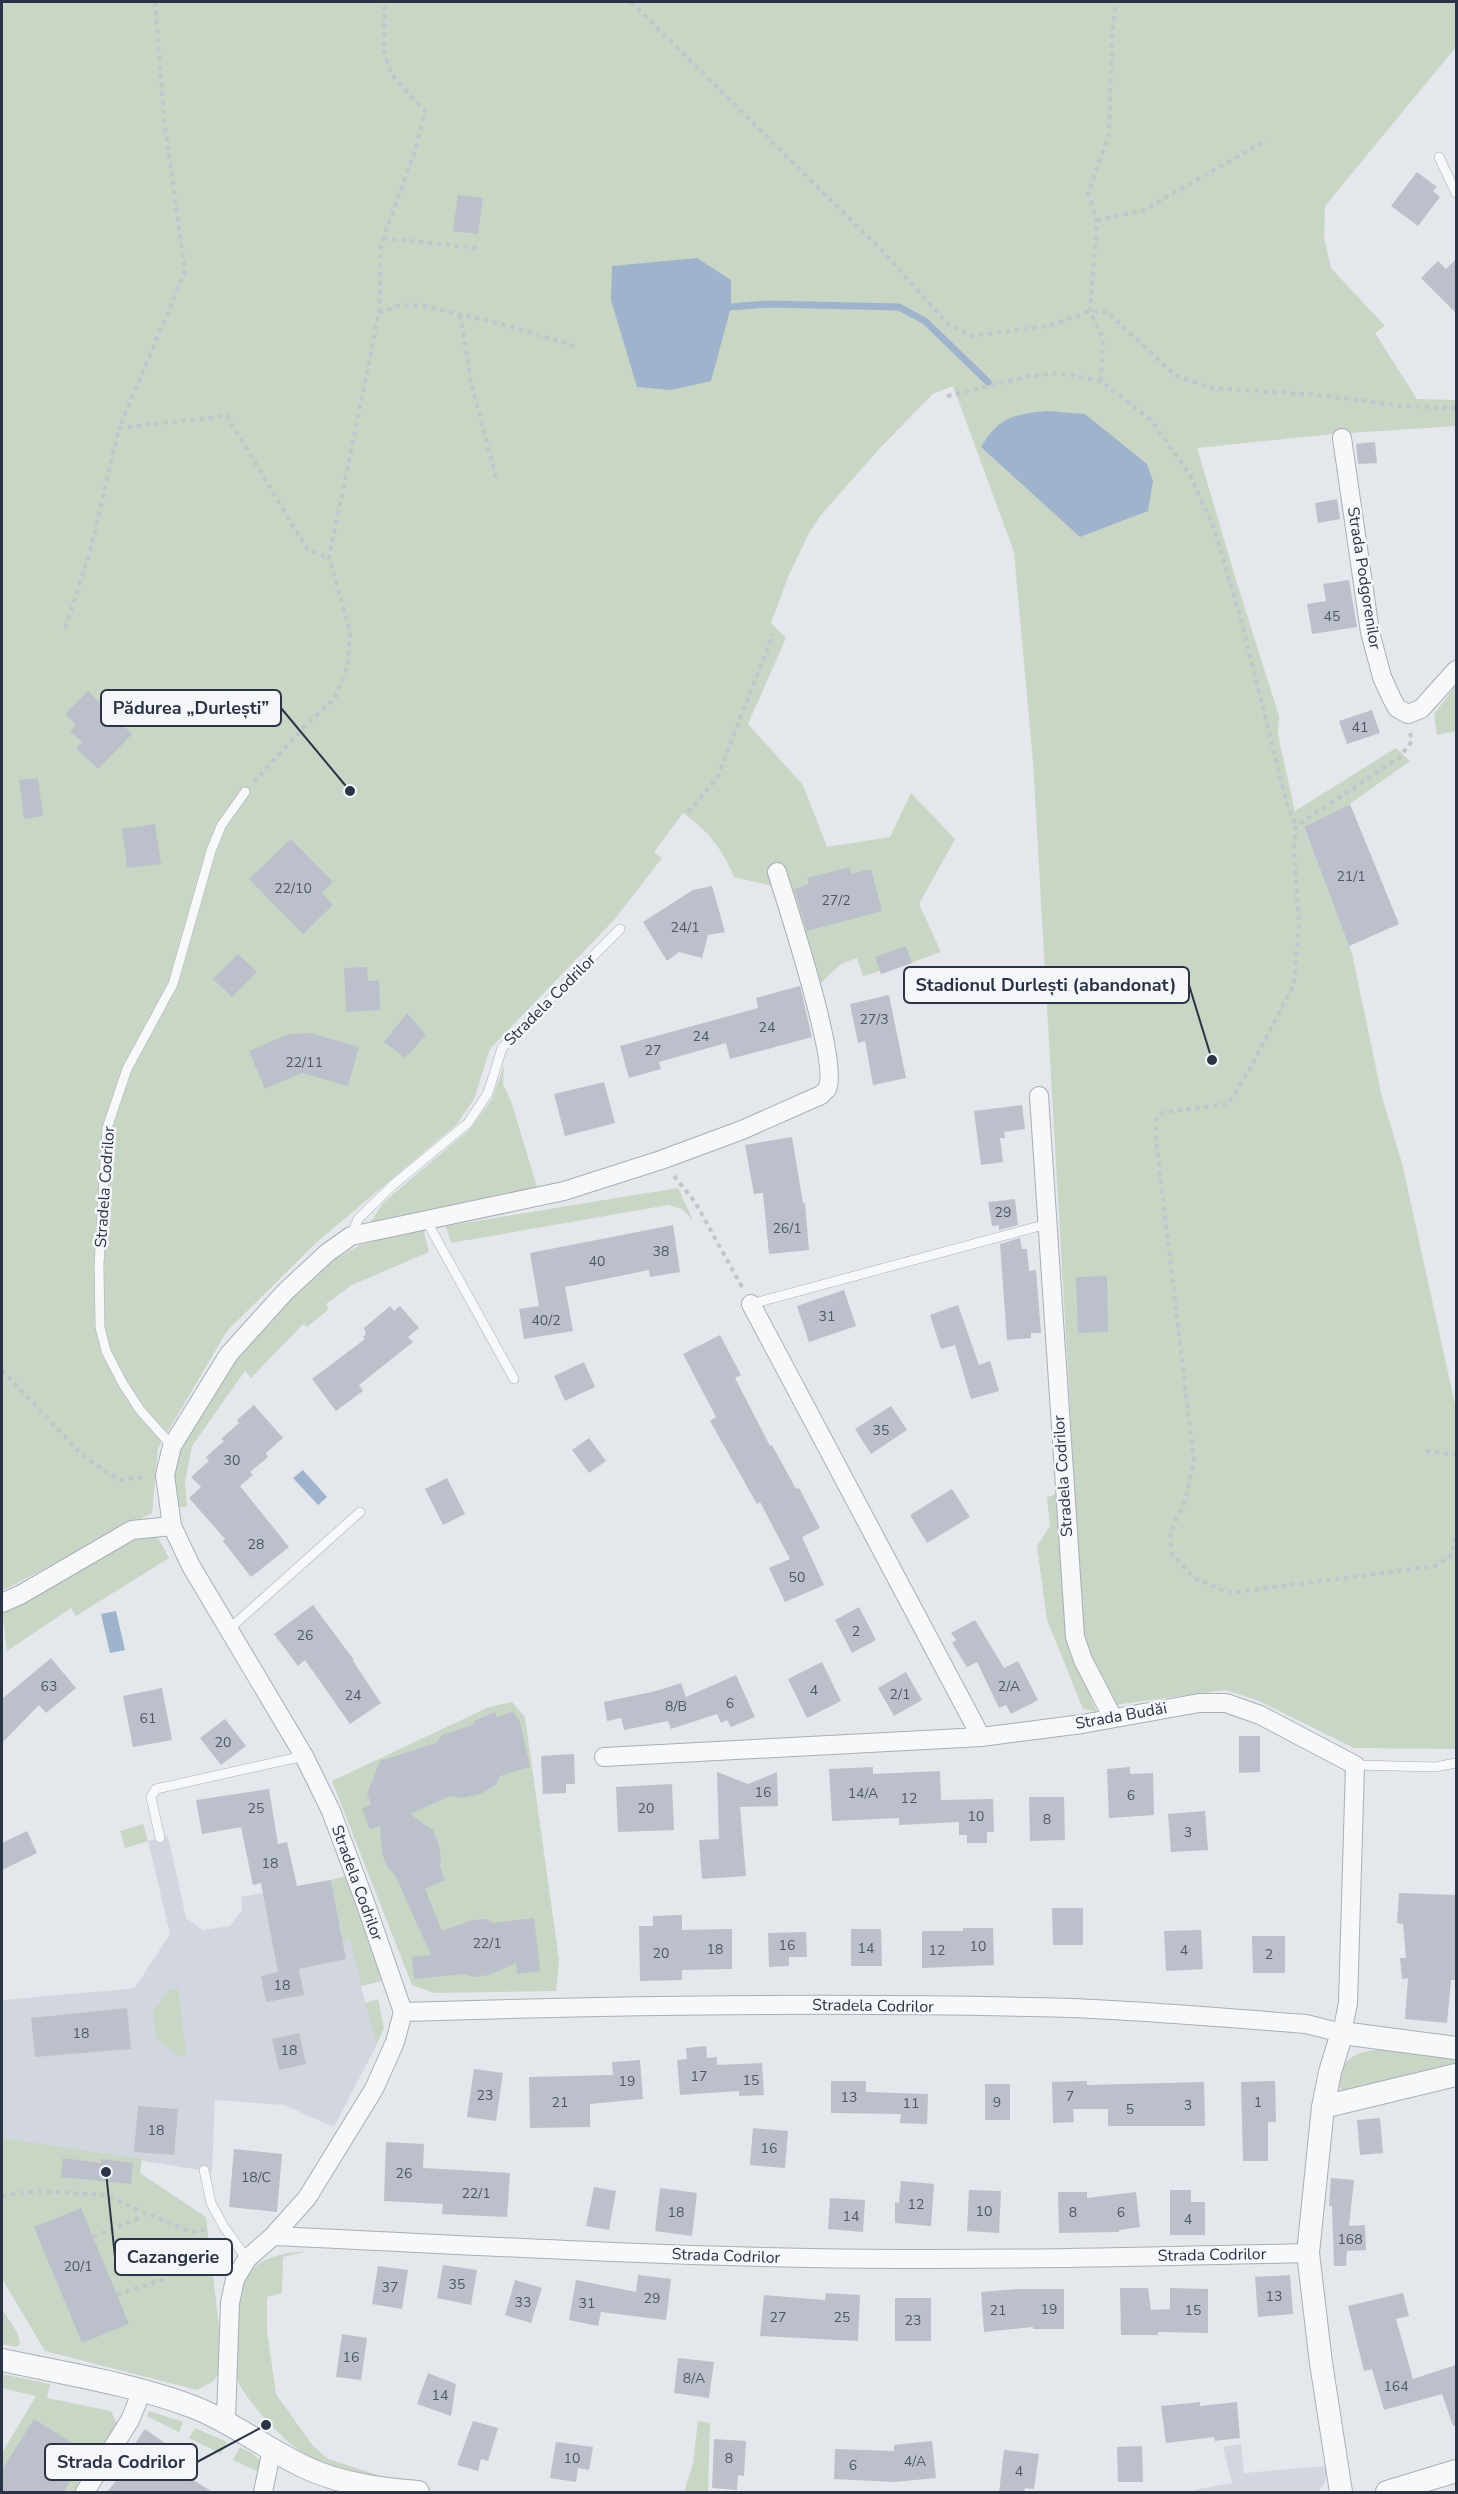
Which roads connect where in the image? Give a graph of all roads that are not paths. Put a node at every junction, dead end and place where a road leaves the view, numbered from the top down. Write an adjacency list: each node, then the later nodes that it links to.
1 (1439, 157): 2 (lane)
2 (1452, 175): 3 (lane)
3 (1456, 193)
4 (1342, 438): 5 (street, Strada Podgorenilor)
5 (1456, 670)
6 (245, 792): 15 (lane, Stradela Codrilor)
7 (777, 872): 10 (street, Stradela Codrilor)
8 (620, 929): 12 (lane, Stradela Codrilor)
9 (1039, 1096): 11 (street, Stradela Codrilor)
10 (426, 1220): 12 (street, Stradela Codrilor); 14 (lane)
11 (1047, 1224): 13 (lane); 20 (street, Stradela Codrilor)
12 (351, 1236): 15 (street, Stradela Codrilor)
13 (751, 1304): 21 (street)
14 (514, 1379)
15 (172, 1446): 17 (street, Stradela Codrilor)
16 (360, 1512): 19 (lane)
17 (172, 1526): 18 (street); 19 (street, Stradela Codrilor)
18 (2, 1603)
19 (228, 1630): 22 (street, Stradela Codrilor)
20 (1113, 1718): 21 (street, Strada Budăi); 25 (street, Strada Budăi)
21 (981, 1737): 23 (street, Strada Budăi)
22 (304, 1756): 26 (lane); 27 (street, Stradela Codrilor)
23 (604, 1757)
24 (1456, 1763): 25 (lane)
25 (1355, 1765): 28 (street)
26 (160, 1838)
27 (403, 2012): 28 (street, Stradela Codrilor); 33 (street)
28 (1342, 2033): 29 (street); 31 (street)
29 (1456, 2048)
30 (1456, 2075): 31 (street)
31 (1323, 2107): 34 (street)
32 (204, 2170): 35 (lane)
33 (273, 2236): 34 (street, Strada Codrilor); 35 (street)
34 (1308, 2253): 44 (street)
35 (248, 2259): 38 (street)
36 (2, 2360): 37 (street)
37 (142, 2391): 38 (street); 41 (street)
38 (226, 2420): 39 (street)
39 (272, 2449): 42 (street); 43 (street)
40 (1456, 2471): 45 (street)
41 (85, 2493)
42 (263, 2493)
43 (418, 2493)
44 (1341, 2493)
45 (1387, 2493)

